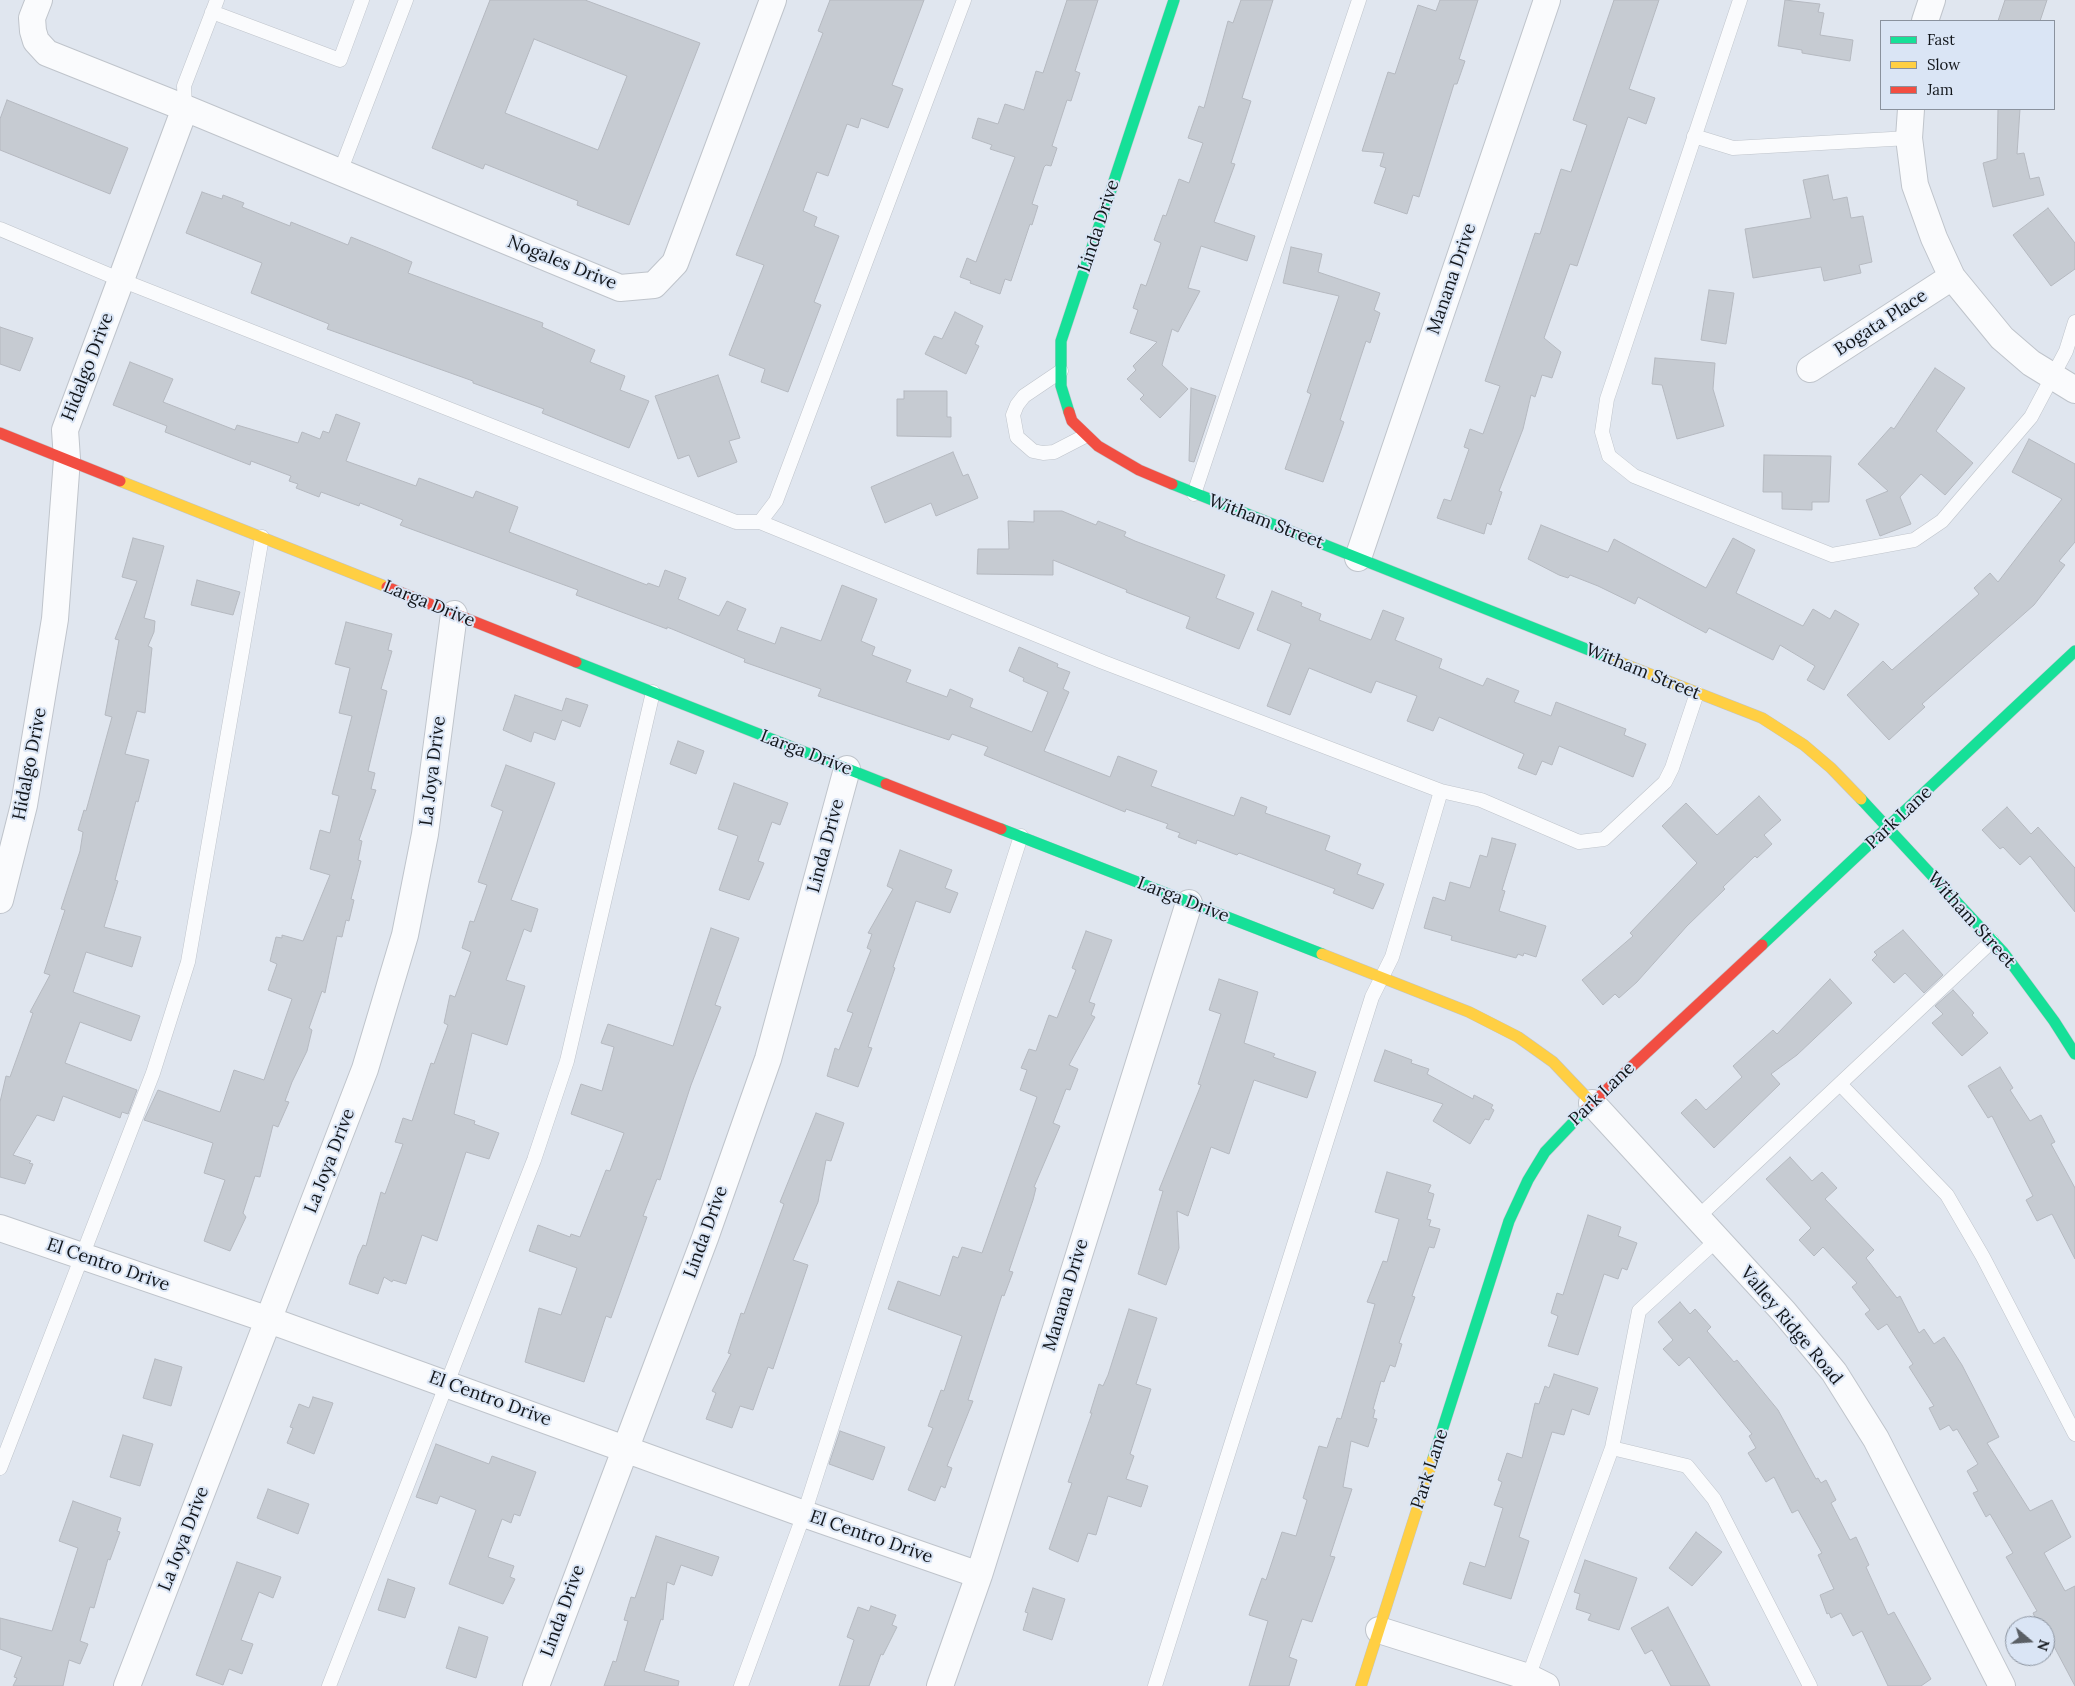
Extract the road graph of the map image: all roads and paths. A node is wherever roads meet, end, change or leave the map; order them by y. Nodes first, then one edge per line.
1 (362, 0) edge
2 (406, 0) edge
3 (773, 0) edge
4 (964, 0) edge
5 (1174, 0) edge
6 (1359, 0) edge
7 (1547, 0) edge
8 (1740, 0) edge
9 (1932, 0) edge
10 (35, 1) edge
11 (214, 6) edge
12 (1925, 20) edge
13 (185, 108) junction
14 (1911, 110) edge
15 (1694, 136) junction
16 (1909, 138) junction
17 (340, 172) junction
18 (0, 229) edge
19 (1952, 277) junction
20 (121, 280) junction
21 (2075, 322) edge
22 (1810, 370) dead end
23 (1061, 371) junction
24 (2053, 378) junction
25 (2075, 390) edge
26 (0, 433) edge
27 (1085, 436) junction
28 (1098, 446) joint
29 (68, 459) junction
30 (1194, 494) junction
31 (760, 522) junction
32 (262, 537) junction
33 (1358, 558) junction
34 (454, 614) junction
35 (2075, 651) edge
36 (653, 692) junction
37 (1696, 693) junction
38 (847, 769) junction
39 (1441, 791) junction
40 (1889, 828) junction
41 (1021, 836) junction
42 (0, 900) edge
43 (1189, 903) junction
44 (1992, 941) junction
45 (1382, 977) junction
46 (2075, 1054) edge
47 (1840, 1084) junction
48 (1592, 1103) junction
49 (1697, 1218) junction
50 (0, 1228) edge
51 (1718, 1240) junction
52 (82, 1257) junction
53 (269, 1320) junction
54 (446, 1383) junction
55 (2075, 1434) edge
56 (624, 1448) junction
57 (1612, 1448) junction
58 (0, 1468) edge
59 (804, 1514) junction
60 (979, 1575) junction
61 (1379, 1630) junction
62 (1533, 1683) edge
63 (127, 1686) edge
64 (329, 1686) edge
65 (536, 1686) edge
66 (741, 1686) edge
67 (940, 1686) edge
68 (1155, 1686) edge
69 (1361, 1686) edge
70 (1810, 1686) edge
71 (2002, 1686) edge

1 - 11 lane
2 - 17 lane
3 - 17 street, Nogales Drive
4 - 31 lane
5 - 23 street, Linda Drive
6 - 30 lane
7 - 33 street, Manana Drive
8 - 15 lane
9 - 12 street
10 - 13 street
11 - 13 lane
13 - 17 street, Nogales Drive
13 - 20 street, Hidalgo Drive
14 - 16 street
15 - 16 lane
15 - 24 lane
16 - 19 street
18 - 20 lane
19 - 22 street, Bogata Place
19 - 24 street
20 - 29 street, Hidalgo Drive
20 - 31 lane
21 - 24 lane
23 - 27 street, Linda Drive
23 - 27 lane
24 - 25 street
26 - 29 street, Larga Drive
27 - 28 street, Linda Drive
28 - 30 street, Witham Street
29 - 32 street, Larga Drive
29 - 42 street, Hidalgo Drive
30 - 33 street, Witham Street
31 - 39 lane
32 - 34 street, Larga Drive
32 - 52 lane
33 - 37 street, Witham Street
34 - 36 street, Larga Drive
34 - 53 street, La Joya Drive
35 - 40 street, Park Lane
36 - 38 street, Larga Drive
36 - 54 lane
37 - 39 lane
37 - 40 street, Witham Street
38 - 41 street, Larga Drive
38 - 56 street, Linda Drive
39 - 45 lane
40 - 44 street, Witham Street
40 - 48 street, Park Lane
41 - 43 street, Larga Drive
41 - 59 lane
43 - 45 street, Larga Drive
43 - 60 street, Manana Drive
44 - 46 street, Witham Street
44 - 47 lane
45 - 48 street, Larga Drive
45 - 68 lane
47 - 49 lane
47 - 55 lane
48 - 49 street, Valley Ridge Road
48 - 61 street, Park Lane
49 - 51 street, Valley Ridge Road
50 - 52 street, El Centro Drive
51 - 57 lane
51 - 71 street, Valley Ridge Road
52 - 53 street, El Centro Drive
52 - 58 lane
53 - 54 street, El Centro Drive
53 - 63 street, La Joya Drive
54 - 56 street, El Centro Drive
54 - 64 lane
56 - 59 street, El Centro Drive
56 - 65 street, Linda Drive
57 - 62 lane
57 - 70 lane
59 - 60 street, El Centro Drive
59 - 66 lane
60 - 67 street, Manana Drive
61 - 62 street
61 - 69 street, Park Lane

